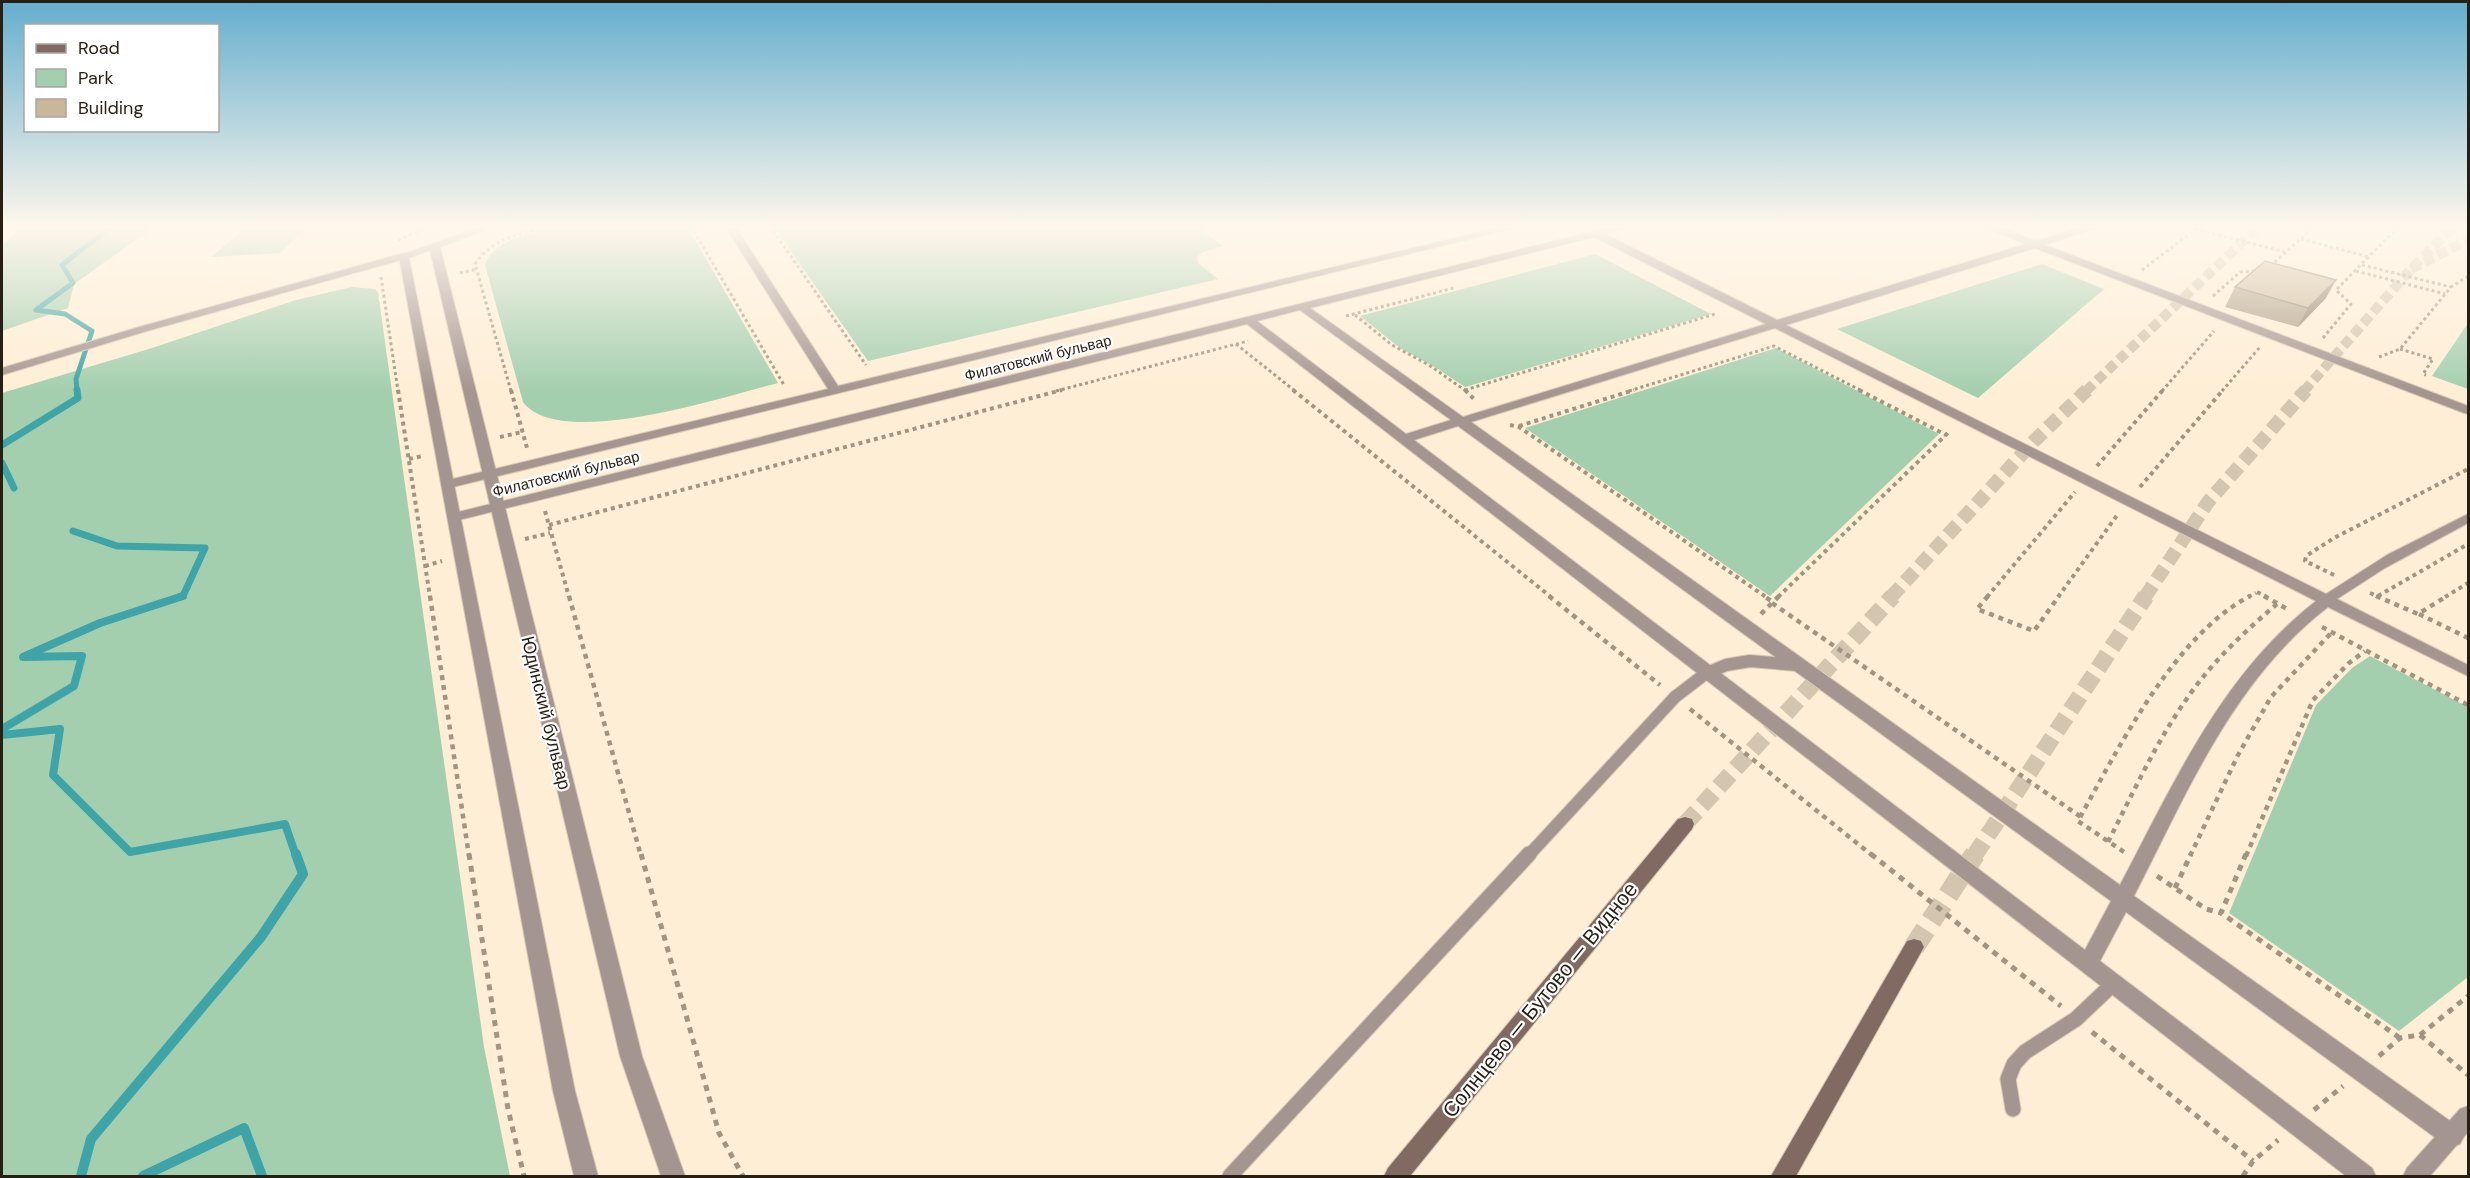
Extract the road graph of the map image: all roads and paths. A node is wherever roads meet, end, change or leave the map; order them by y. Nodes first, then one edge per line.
1 (315, 281) edge
2 (382, 281) edge
3 (409, 281) edge
4 (442, 281) edge
5 (481, 281) edge
6 (723, 281) edge
7 (765, 281) edge
8 (808, 281) edge
9 (1290, 281) edge
10 (1409, 281) edge
11 (1690, 281) edge
12 (1915, 281) edge
13 (2132, 281) edge
14 (2230, 281) edge
15 (2345, 281) edge
16 (2394, 281) edge
17 (2427, 281) edge
18 (2461, 281) edge
19 (2326, 287) edge
20 (2451, 287) junction
21 (2336, 290) junction
22 (2445, 294) junction
23 (2205, 303) dead end
24 (1302, 308) junction
25 (1706, 310) dead end
26 (1362, 312) dead end
27 (1354, 314) junction
28 (1250, 321) junction
29 (1323, 322) junction
30 (1776, 324) junction
31 (1217, 329) junction
32 (1269, 336) junction
33 (1236, 344) junction
34 (2316, 345) dead end
35 (2400, 349) junction
36 (2373, 360) dead end
37 (2, 372) edge
38 (2423, 374) dead end
39 (825, 375) junction
40 (1465, 390) junction
41 (835, 391) junction
42 (2469, 410) edge
43 (1491, 412) junction
44 (1963, 418) junction
45 (1460, 421) junction
46 (1519, 427) junction
47 (1946, 435) junction
48 (1403, 439) junction
49 (532, 464) junction
50 (488, 474) junction
51 (449, 484) junction
52 (540, 496) junction
53 (496, 507) junction
54 (455, 517) junction
55 (2469, 518) edge
56 (549, 525) junction
57 (2469, 544) edge
58 (2256, 593) dead end
59 (2378, 597) dead end
60 (2328, 600) junction
61 (1772, 603) junction
62 (2277, 603) dead end
63 (2418, 614) dead end
64 (1747, 627) junction
65 (2332, 632) dead end
66 (2469, 638) edge
67 (1800, 666) junction
68 (2469, 671) edge
69 (1707, 673) junction
70 (1676, 697) junction
71 (2469, 705) edge
72 (2080, 817) junction
73 (1685, 824) tunnel mouth
74 (2108, 842) junction
75 (2139, 863) junction
76 (2175, 888) junction
77 (2121, 897) junction
78 (2221, 913) junction
79 (1914, 947) tunnel mouth
80 (2088, 965) junction
81 (2113, 984) junction
82 (2076, 1018) junction
83 (2420, 1035) dead end
84 (2400, 1038) dead end
85 (2469, 1075) edge
86 (2013, 1109) dead end
87 (2469, 1116) edge
88 (2452, 1136) junction
89 (1398, 1171) edge
90 (2426, 1172) edge
91 (524, 1176) edge
92 (586, 1176) edge
93 (673, 1176) edge
94 (743, 1176) edge
95 (1230, 1176) edge
96 (1783, 1176) edge
97 (2243, 1176) edge
98 (2364, 1176) edge

1 - 37 street
2 - 91 path
3 - 51 street
4 - 50 street, Юдинский бульвар
5 - 49 path
6 - 39 path
7 - 39 street
8 - 39 path
9 - 41 street, Филатовский бульвар
10 - 24 street, Филатовский бульвар
11 - 30 street
12 - 30 street
13 - 42 street
14 - 23 path
15 - 21 path
16 - 22 path
17 - 20 path
18 - 20 path
19 - 21 path
20 - 22 path
21 - 34 path
22 - 35 path
24 - 28 street, Филатовский бульвар
24 - 29 street
25 - 40 path
26 - 27 path
27 - 29 path
27 - 40 path
28 - 31 street, Филатовский бульвар
28 - 32 street
29 - 45 street
30 - 43 street
30 - 44 street
31 - 33 path
31 - 52 street, Филатовский бульвар
32 - 33 path
32 - 48 street
33 - 56 path
33 - 70 path
35 - 36 path
35 - 38 path
39 - 41 street
40 - 43 path
41 - 49 street, Филатовский бульвар
43 - 45 street
43 - 46 path
44 - 47 path
44 - 60 street
45 - 48 street
45 - 64 street
46 - 47 path
46 - 61 path
47 - 61 path
48 - 69 street
49 - 50 street, Филатовский бульвар
50 - 51 street, Филатовский бульвар
50 - 53 street, Юдинский бульвар
51 - 54 street
52 - 53 street, Филатовский бульвар
52 - 56 path
53 - 54 street, Филатовский бульвар
53 - 93 street, Юдинский бульвар
54 - 92 street
55 - 60 street
56 - 94 path
57 - 59 path
58 - 72 path
60 - 68 street
60 - 75 street
61 - 64 path
61 - 72 path
62 - 74 path
63 - 66 path
64 - 67 street
65 - 76 path
67 - 69 lane
67 - 77 street
69 - 70 lane
69 - 80 street
70 - 82 path
70 - 95 lane
71 - 78 path
72 - 74 path
73 - 89 main road, Солнцево — Бутово — Видное
74 - 75 path
75 - 76 path
75 - 77 street
76 - 78 path
77 - 80 street
77 - 88 street
78 - 84 path
79 - 96 main road
80 - 81 street
81 - 82 lane
81 - 98 street
82 - 86 lane
82 - 97 path
83 - 85 path
87 - 88 street
88 - 90 street

